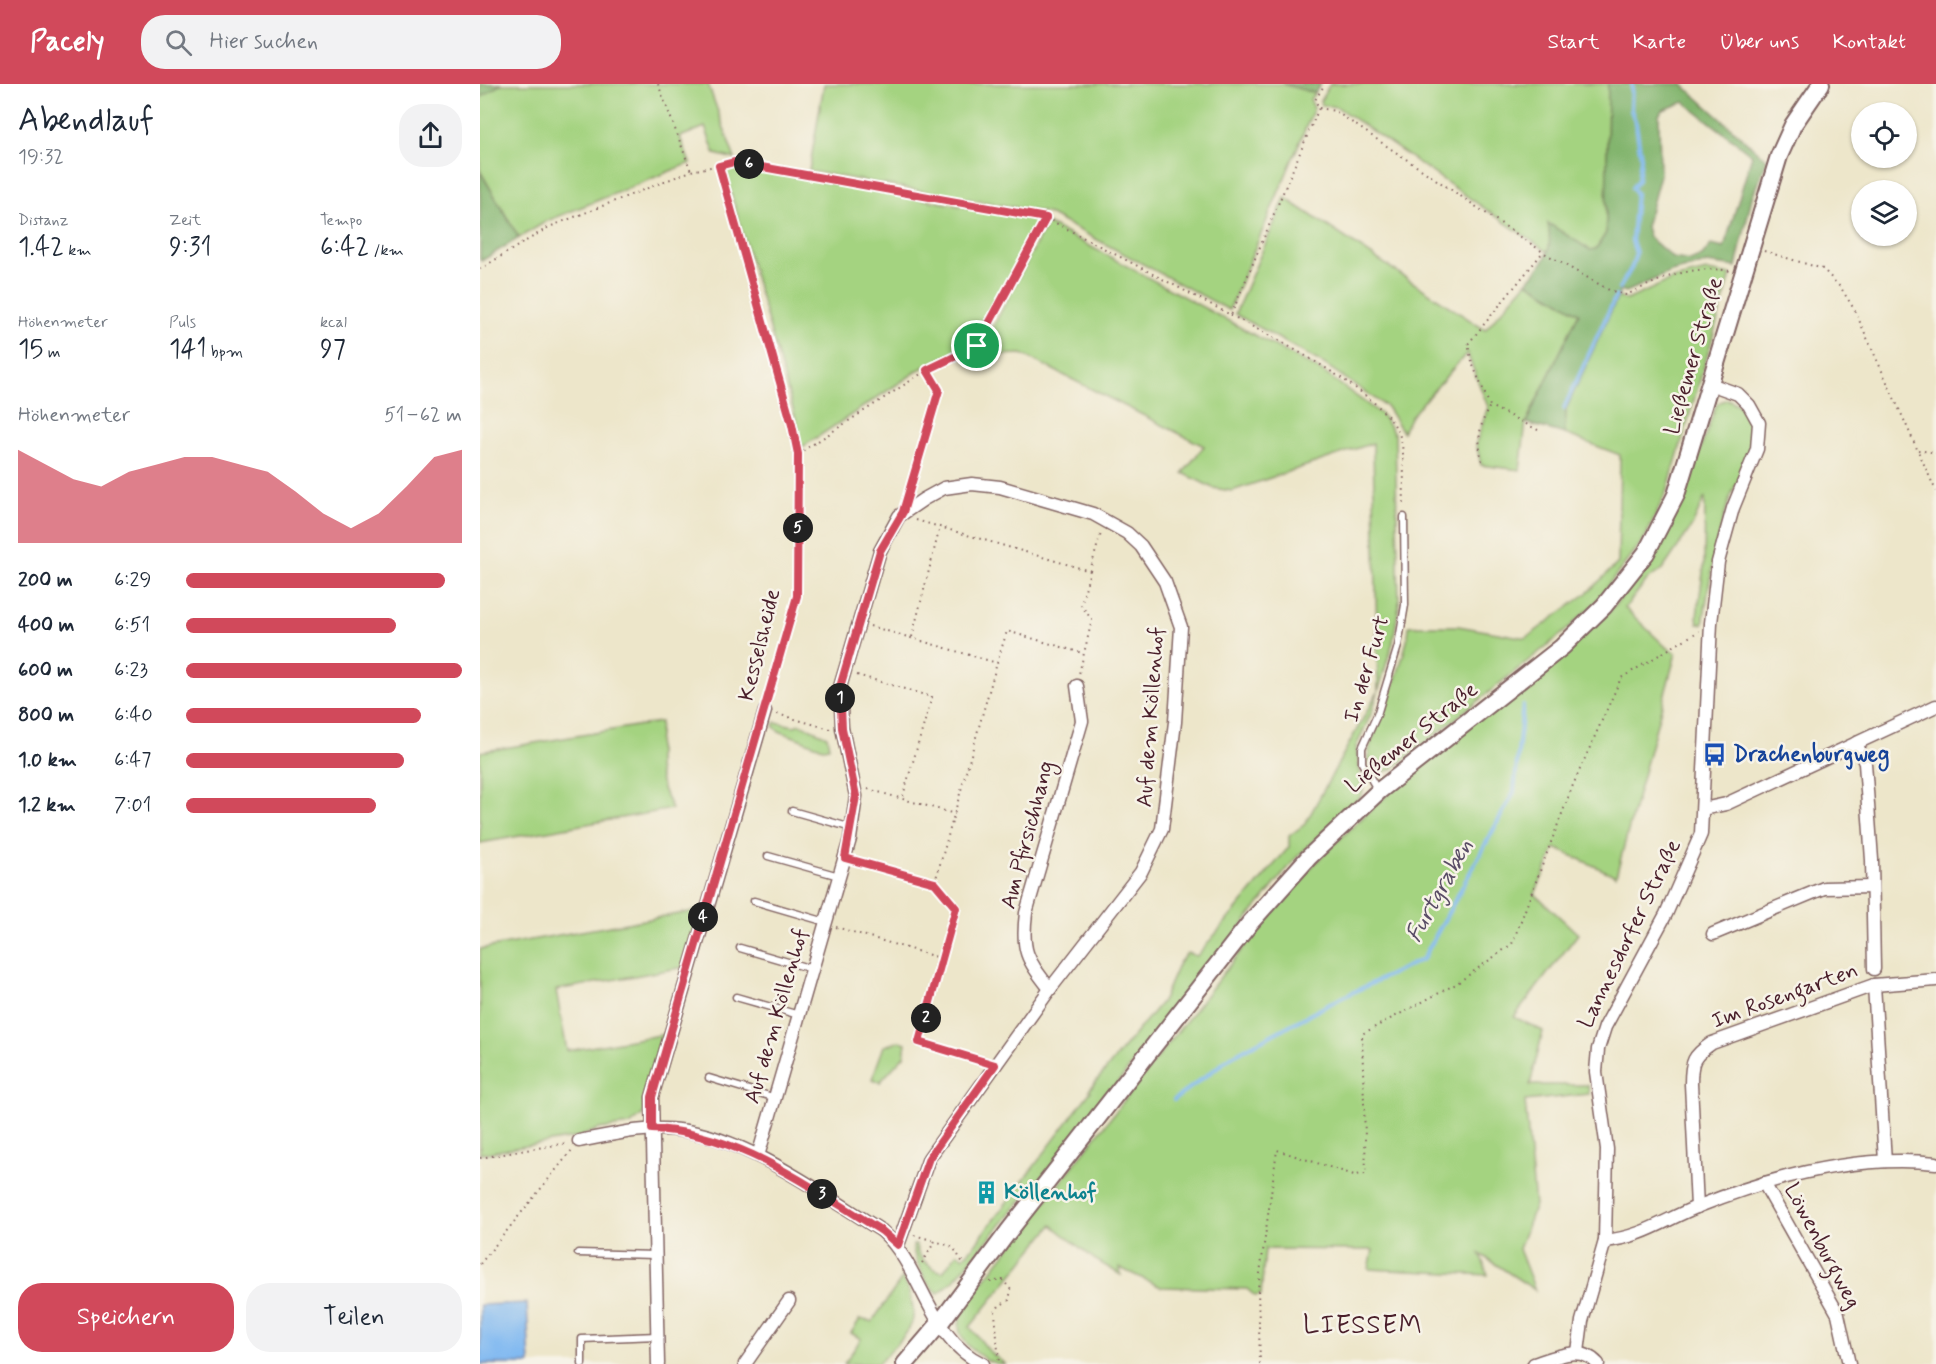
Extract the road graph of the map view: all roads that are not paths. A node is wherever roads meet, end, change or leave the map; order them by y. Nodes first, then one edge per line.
1 (1821, 84) edge
2 (1710, 384) junction
3 (1404, 517) road end
4 (1077, 686) road end
5 (1936, 706) edge
6 (765, 711) road end
7 (1856, 743) junction
8 (1378, 791) junction
9 (1704, 809) junction
10 (792, 811) dead end
11 (852, 828) junction
12 (768, 856) dead end
13 (840, 876) junction
14 (1872, 887) junction
15 (754, 901) dead end
16 (826, 923) junction
17 (1713, 934) dead end
18 (740, 948) dead end
19 (813, 969) junction
20 (1874, 969) dead end
21 (1936, 980) edge
22 (1874, 985) junction
23 (1050, 989) junction
24 (736, 997) dead end
25 (800, 1016) junction
26 (710, 1078) dead end
27 (776, 1098) junction
28 (652, 1129) junction
29 (579, 1141) road end
30 (759, 1156) junction
31 (1885, 1161) junction
32 (1936, 1163) edge
33 (1764, 1183) junction
34 (1697, 1207) junction
35 (1605, 1241) junction
36 (898, 1245) junction
37 (578, 1253) dead end
38 (655, 1255) junction
39 (789, 1301) dead end
40 (940, 1323) junction
41 (657, 1336) junction
42 (1578, 1352) junction
43 (582, 1364) edge
44 (658, 1364) edge
45 (745, 1364) edge
46 (905, 1364) edge
47 (983, 1364) edge
48 (1534, 1364) edge
49 (1598, 1364) edge
50 (1849, 1364) edge

1 - 2 street, Ließemer Straße
2 - 8 street, Ließemer Straße
2 - 9 street, Lannesdorfer Straße
3 - 8 lane, In der Furt
4 - 23 street, Am Pfirsichhang
5 - 7 street
6 - 28 street, Kesselsheide
7 - 9 street
7 - 14 street
8 - 40 street, Ließemer Straße
9 - 35 street, Lannesdorfer Straße
10 - 11 lane
11 - 13 street, Auf dem Köllenhof
11 - 23 street, Auf dem Köllenhof
12 - 13 lane
13 - 16 street, Auf dem Köllenhof
14 - 17 street
14 - 20 street
15 - 16 lane
16 - 19 street, Auf dem Köllenhof
18 - 19 lane
19 - 25 street, Auf dem Köllenhof
21 - 22 street, Im Rosengarten
22 - 31 street
22 - 34 street, Im Rosengarten
23 - 36 street, Auf dem Köllenhof
24 - 25 lane
25 - 27 street, Auf dem Köllenhof
26 - 27 lane
27 - 30 street, Auf dem Köllenhof
28 - 29 street
28 - 30 street
28 - 38 street, Kesselsheide
30 - 36 street
31 - 32 street
31 - 33 street
33 - 34 street
33 - 50 street, Löwenburgweg
34 - 35 street
35 - 42 street, Lannesdorfer Straße
36 - 40 street
37 - 38 lane
38 - 41 street, Kesselsheide
39 - 45 street
40 - 46 street, Ließemer Straße
40 - 47 street
41 - 43 lane
41 - 44 street, Kesselsheide
42 - 48 street
42 - 49 street

